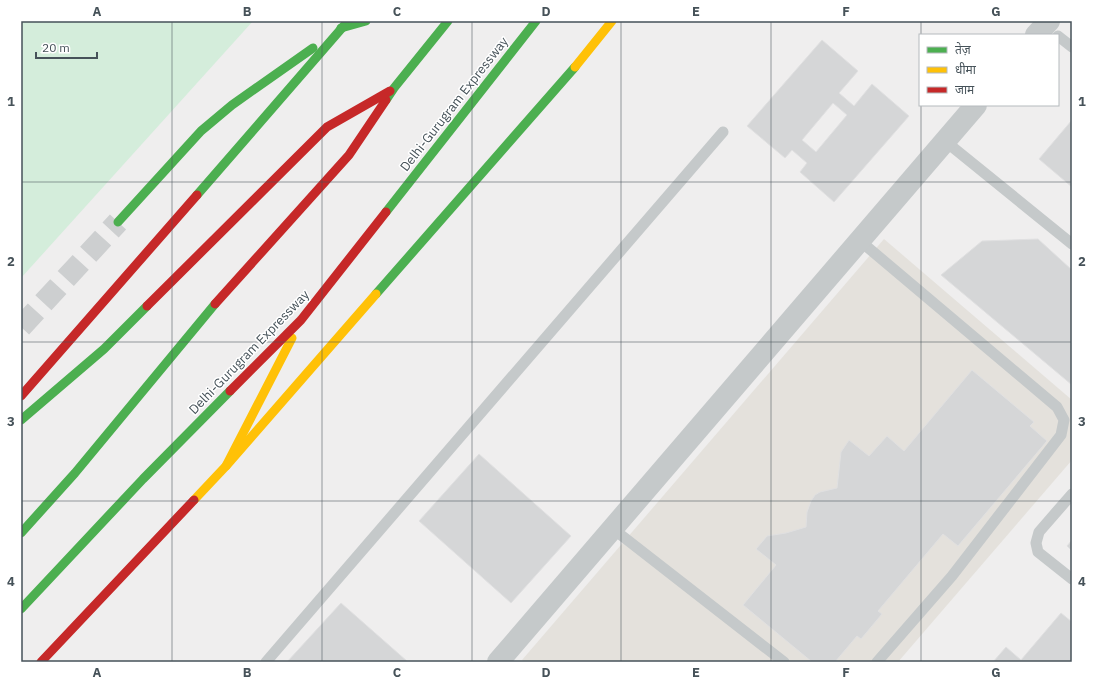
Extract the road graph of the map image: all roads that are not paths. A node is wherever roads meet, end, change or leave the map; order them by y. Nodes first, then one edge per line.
1 (348, 21) edge
2 (366, 21) edge
3 (448, 21) edge
4 (536, 21) edge
5 (612, 21) edge
6 (341, 28) junction
7 (1059, 38) edge
8 (1072, 47) edge
9 (394, 88) junction
10 (975, 106) edge
11 (723, 132) dead end
12 (945, 141) junction
13 (118, 222) tunnel mouth
14 (859, 240) junction
15 (1072, 244) edge
16 (301, 320) junction
17 (21, 396) edge
18 (21, 420) edge
19 (226, 466) junction
20 (1072, 494) edge
21 (612, 528) junction
22 (21, 533) edge
23 (1072, 579) edge
24 (21, 609) edge
25 (43, 661) edge
26 (266, 662) edge
27 (498, 662) edge
28 (784, 662) edge
29 (877, 662) edge

1 - 6 main road
2 - 6 main road
3 - 9 main road
4 - 16 main road, Delhi-Gurugram Expressway
5 - 19 main road
6 - 13 main road
6 - 17 main road
7 - 8 lane
9 - 18 main road
9 - 22 main road
10 - 12 street
11 - 26 lane
12 - 14 street
12 - 15 lane
14 - 21 street
14 - 29 lane
16 - 19 main road
16 - 24 main road, Delhi-Gurugram Expressway
19 - 25 main road
20 - 23 lane
21 - 27 street
21 - 28 lane

